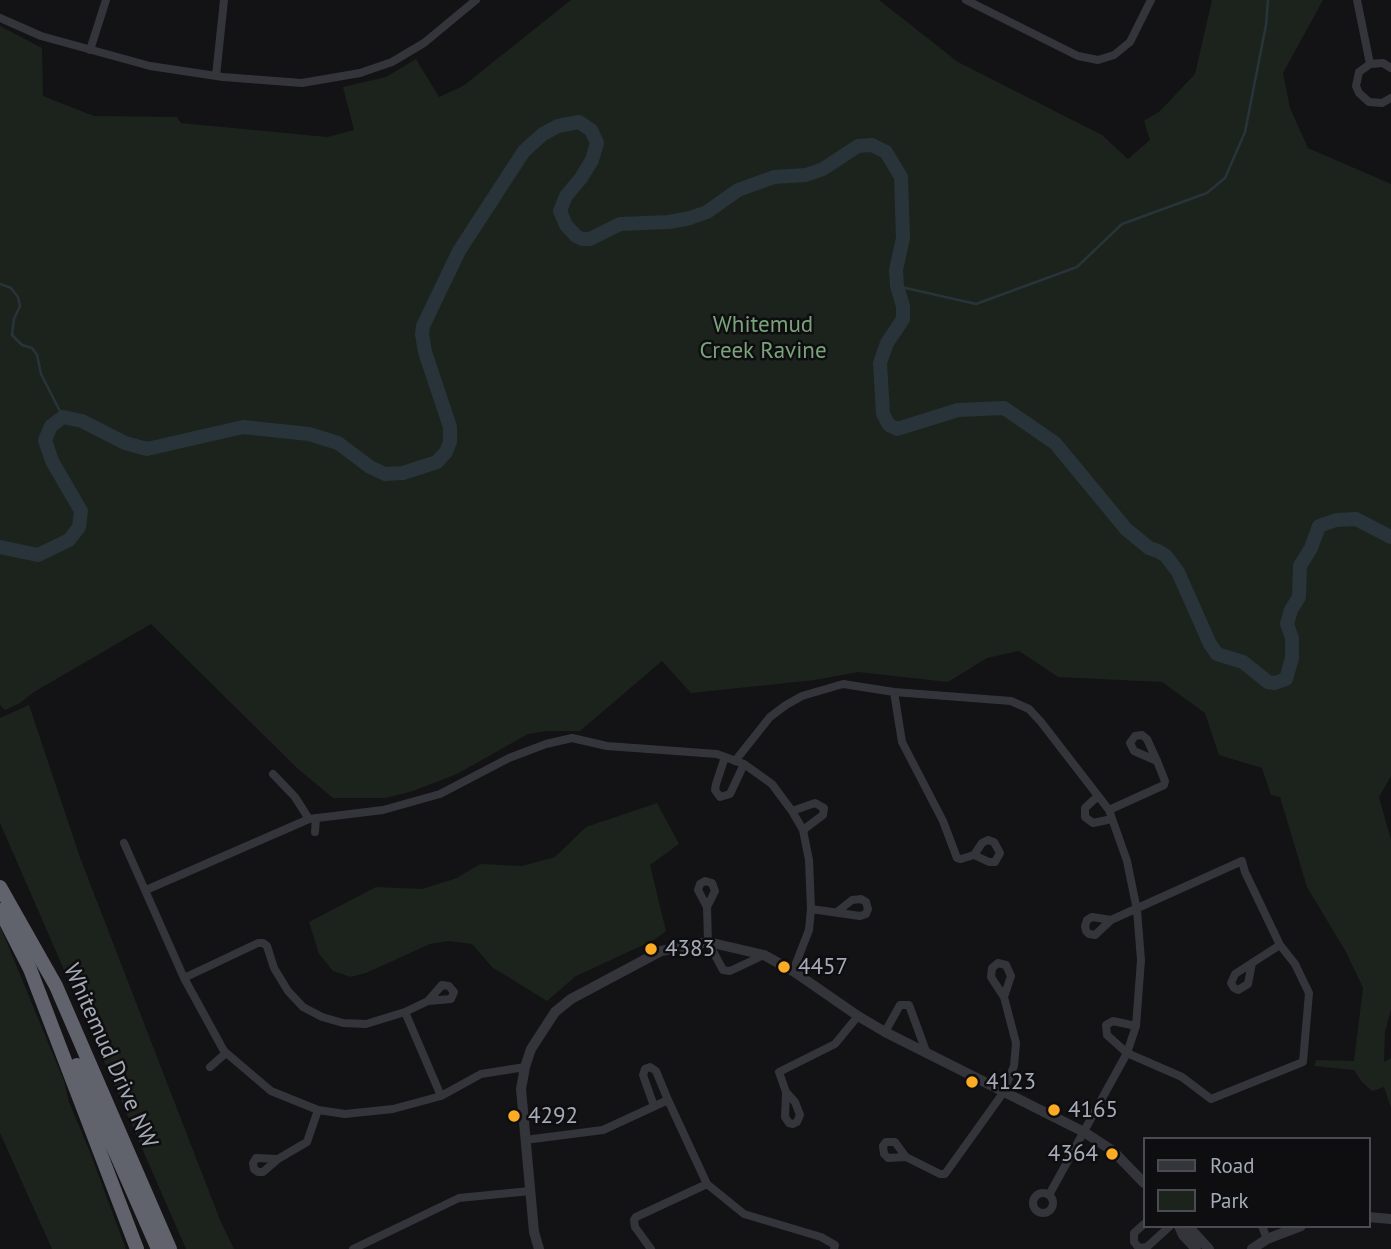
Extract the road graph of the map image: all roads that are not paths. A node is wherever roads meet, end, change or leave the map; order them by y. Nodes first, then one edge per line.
1 (106, 0) edge
2 (224, 0) edge
3 (476, 0) edge
4 (966, 0) edge
5 (1151, 0) edge
6 (1357, 0) edge
7 (0, 18) edge
8 (90, 50) junction
9 (1370, 64) junction
10 (1391, 68) edge
11 (216, 76) junction
12 (1391, 98) edge
13 (894, 692) junction
14 (725, 757) junction
15 (1157, 761) dead end
16 (739, 762) junction
17 (273, 774) dead end
18 (1098, 796) junction
19 (792, 811) junction
20 (1110, 815) junction
21 (313, 818) junction
22 (803, 830) junction
23 (315, 832) dead end
24 (124, 844) dead end
25 (974, 855) dead end
26 (0, 887) edge
27 (146, 890) junction
28 (707, 907) dead end
29 (811, 909) junction
30 (0, 910) edge
31 (1137, 910) junction
32 (838, 912) dead end
33 (1111, 919) dead end
34 (708, 942) junction
35 (1280, 945) junction
36 (764, 955) junction
37 (1252, 963) dead end
38 (30, 969) junction
39 (793, 971) junction
40 (184, 978) junction
41 (1004, 997) dead end
42 (428, 1001) dead end
43 (405, 1012) junction
44 (858, 1016) junction
45 (1136, 1026) junction
46 (885, 1032) junction
47 (226, 1053) junction
48 (1127, 1053) junction
49 (927, 1054) junction
50 (210, 1066) dead end
51 (525, 1067) junction
52 (786, 1092) dead end
53 (1003, 1093) junction
54 (441, 1096) junction
55 (668, 1100) junction
56 (654, 1106) junction
57 (318, 1110) junction
58 (1084, 1132) junction
59 (525, 1140) junction
60 (129, 1154) junction
61 (906, 1157) dead end
62 (278, 1159) dead end
63 (1142, 1181) edge
64 (706, 1184) junction
65 (530, 1191) junction
66 (1049, 1195) dead end
67 (1370, 1217) edge
68 (1391, 1219) edge
69 (1142, 1226) edge
70 (1168, 1228) edge
71 (1180, 1228) edge
72 (1190, 1228) edge
73 (1263, 1228) edge
74 (1281, 1229) edge
75 (1267, 1239) junction
76 (136, 1249) edge
77 (158, 1249) edge
78 (170, 1249) edge
79 (178, 1249) edge
80 (353, 1249) edge
81 (539, 1249) edge
82 (651, 1249) edge
83 (834, 1249) edge
84 (1196, 1249) edge
85 (1209, 1249) edge
86 (1252, 1249) edge

1 - 8 street
2 - 11 street
3 - 11 street
4 - 5 street
6 - 9 street
7 - 8 street
8 - 11 street
9 - 10 street
9 - 12 street
13 - 16 street
13 - 18 street
13 - 25 street
14 - 16 street
14 - 16 street
14 - 21 street
15 - 20 street
16 - 19 street
17 - 21 street
18 - 20 street
18 - 20 street
19 - 22 street
19 - 22 street
20 - 31 street
21 - 23 street
21 - 27 street
22 - 29 street
24 - 27 street
26 - 60 highway, Whitemud Drive NW
27 - 40 street
28 - 34 street
29 - 32 street
29 - 39 street
30 - 38 highway, Whitemud Drive NW
31 - 33 street
31 - 35 street
31 - 45 street
34 - 36 street
34 - 36 street
34 - 51 street
35 - 37 street
35 - 48 street
36 - 39 street
38 - 76 highway, Whitemud Drive NW
38 - 77 highway
39 - 44 street
40 - 43 street
40 - 47 street
41 - 53 street
42 - 43 street
43 - 54 street
44 - 46 street
44 - 52 street
45 - 48 street
45 - 48 street
46 - 49 street
46 - 49 street
47 - 50 street
47 - 57 street
48 - 58 street
49 - 53 street
51 - 54 street
51 - 59 street
53 - 58 street
53 - 61 street
54 - 57 street
55 - 56 street
55 - 56 street
55 - 64 street
56 - 59 street
57 - 62 street
58 - 63 street
58 - 66 street
59 - 65 street
60 - 78 highway, Whitemud Drive NW
60 - 79 highway
64 - 82 street
64 - 83 street
65 - 80 street
65 - 81 street
67 - 68 street
69 - 70 street
71 - 84 street
72 - 85 street
73 - 75 street
74 - 75 street
75 - 86 street

